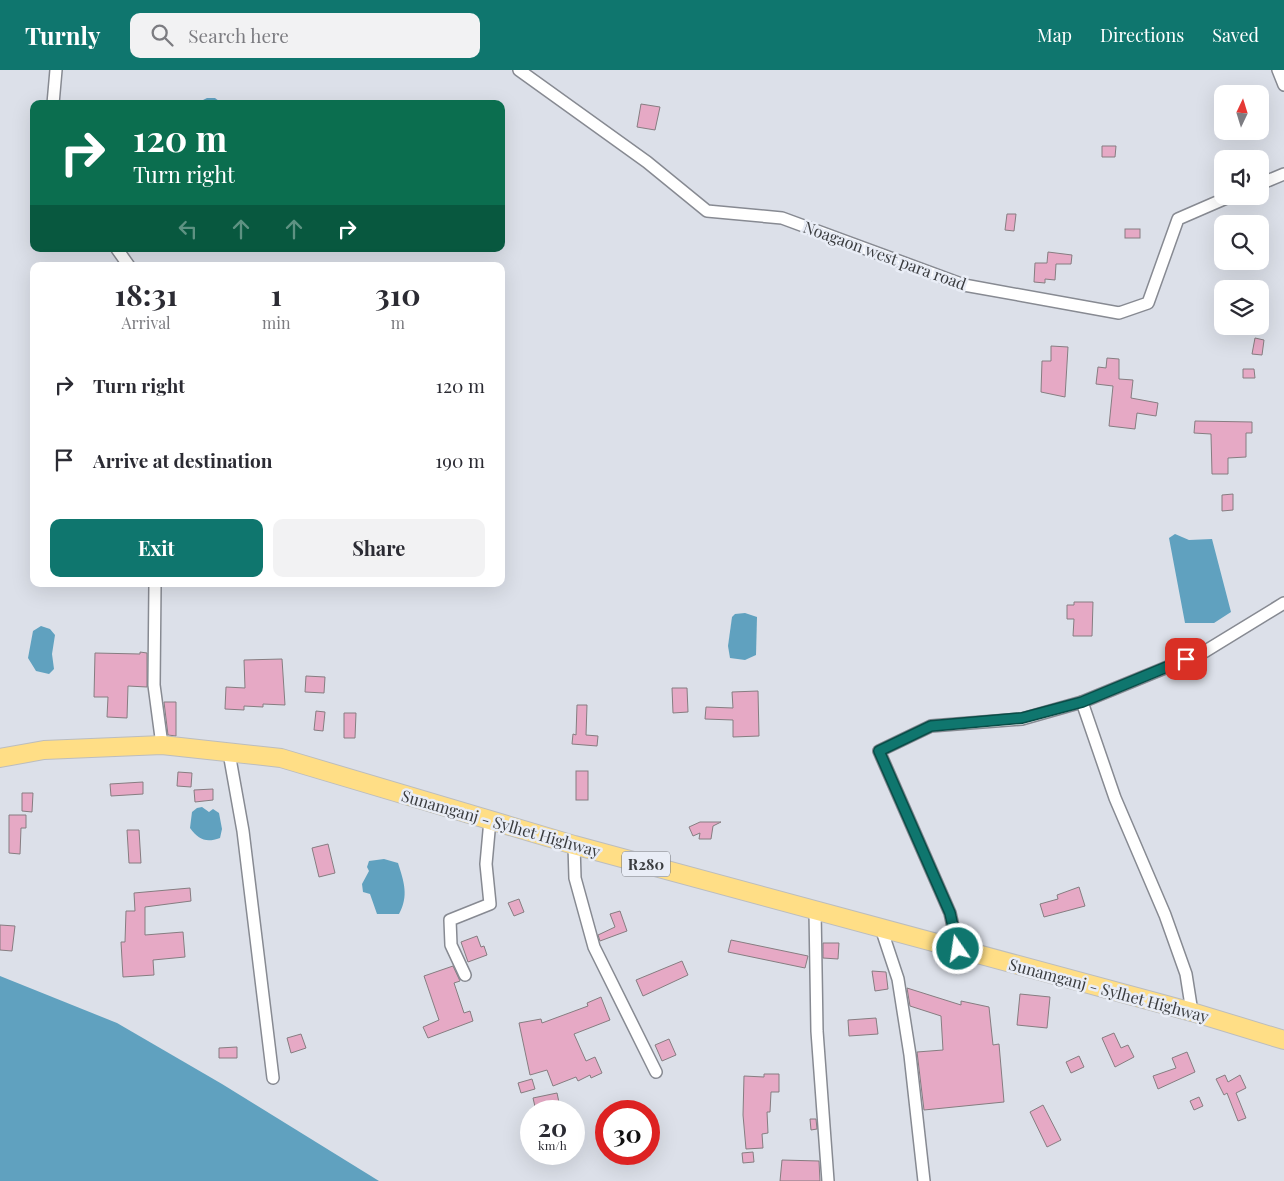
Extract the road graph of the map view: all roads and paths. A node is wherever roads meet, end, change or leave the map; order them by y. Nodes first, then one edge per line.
1 (56, 70) edge
2 (519, 70) edge
3 (1278, 70) edge
4 (1284, 85) edge
5 (53, 100) edge
6 (1284, 174) edge
7 (1269, 180) edge
8 (1214, 203) edge
9 (156, 587) edge
10 (1284, 603) edge
11 (1082, 702) junction
12 (162, 745) junction
13 (229, 752) junction
14 (0, 758) edge
15 (490, 820) junction
16 (574, 845) junction
17 (815, 910) junction
18 (881, 928) junction
19 (958, 949) junction
20 (465, 976) dead end
21 (1192, 1012) junction
22 (1284, 1040) edge
23 (656, 1072) dead end
24 (273, 1078) dead end
25 (828, 1181) edge
26 (924, 1181) edge

1 - 5 street
2 - 8 street, Noagaon west para road
3 - 4 street
6 - 7 street
9 - 12 street
10 - 11 street
11 - 19 street
11 - 21 street
12 - 13 main road, Sunamganj - Sylhet Highway / R280
12 - 14 main road, Sunamganj - Sylhet Highway / R280
13 - 15 main road, Sunamganj - Sylhet Highway / R280
13 - 24 street
15 - 16 main road, Sunamganj - Sylhet Highway / R280
15 - 20 street
16 - 17 main road, Sunamganj - Sylhet Highway / R280
16 - 23 street
17 - 18 main road, Sunamganj - Sylhet Highway / R280
17 - 25 street
18 - 19 main road, Sunamganj - Sylhet Highway / R280
18 - 26 street
19 - 21 main road, Sunamganj - Sylhet Highway / R280
21 - 22 main road, Sunamganj - Sylhet Highway / R280

